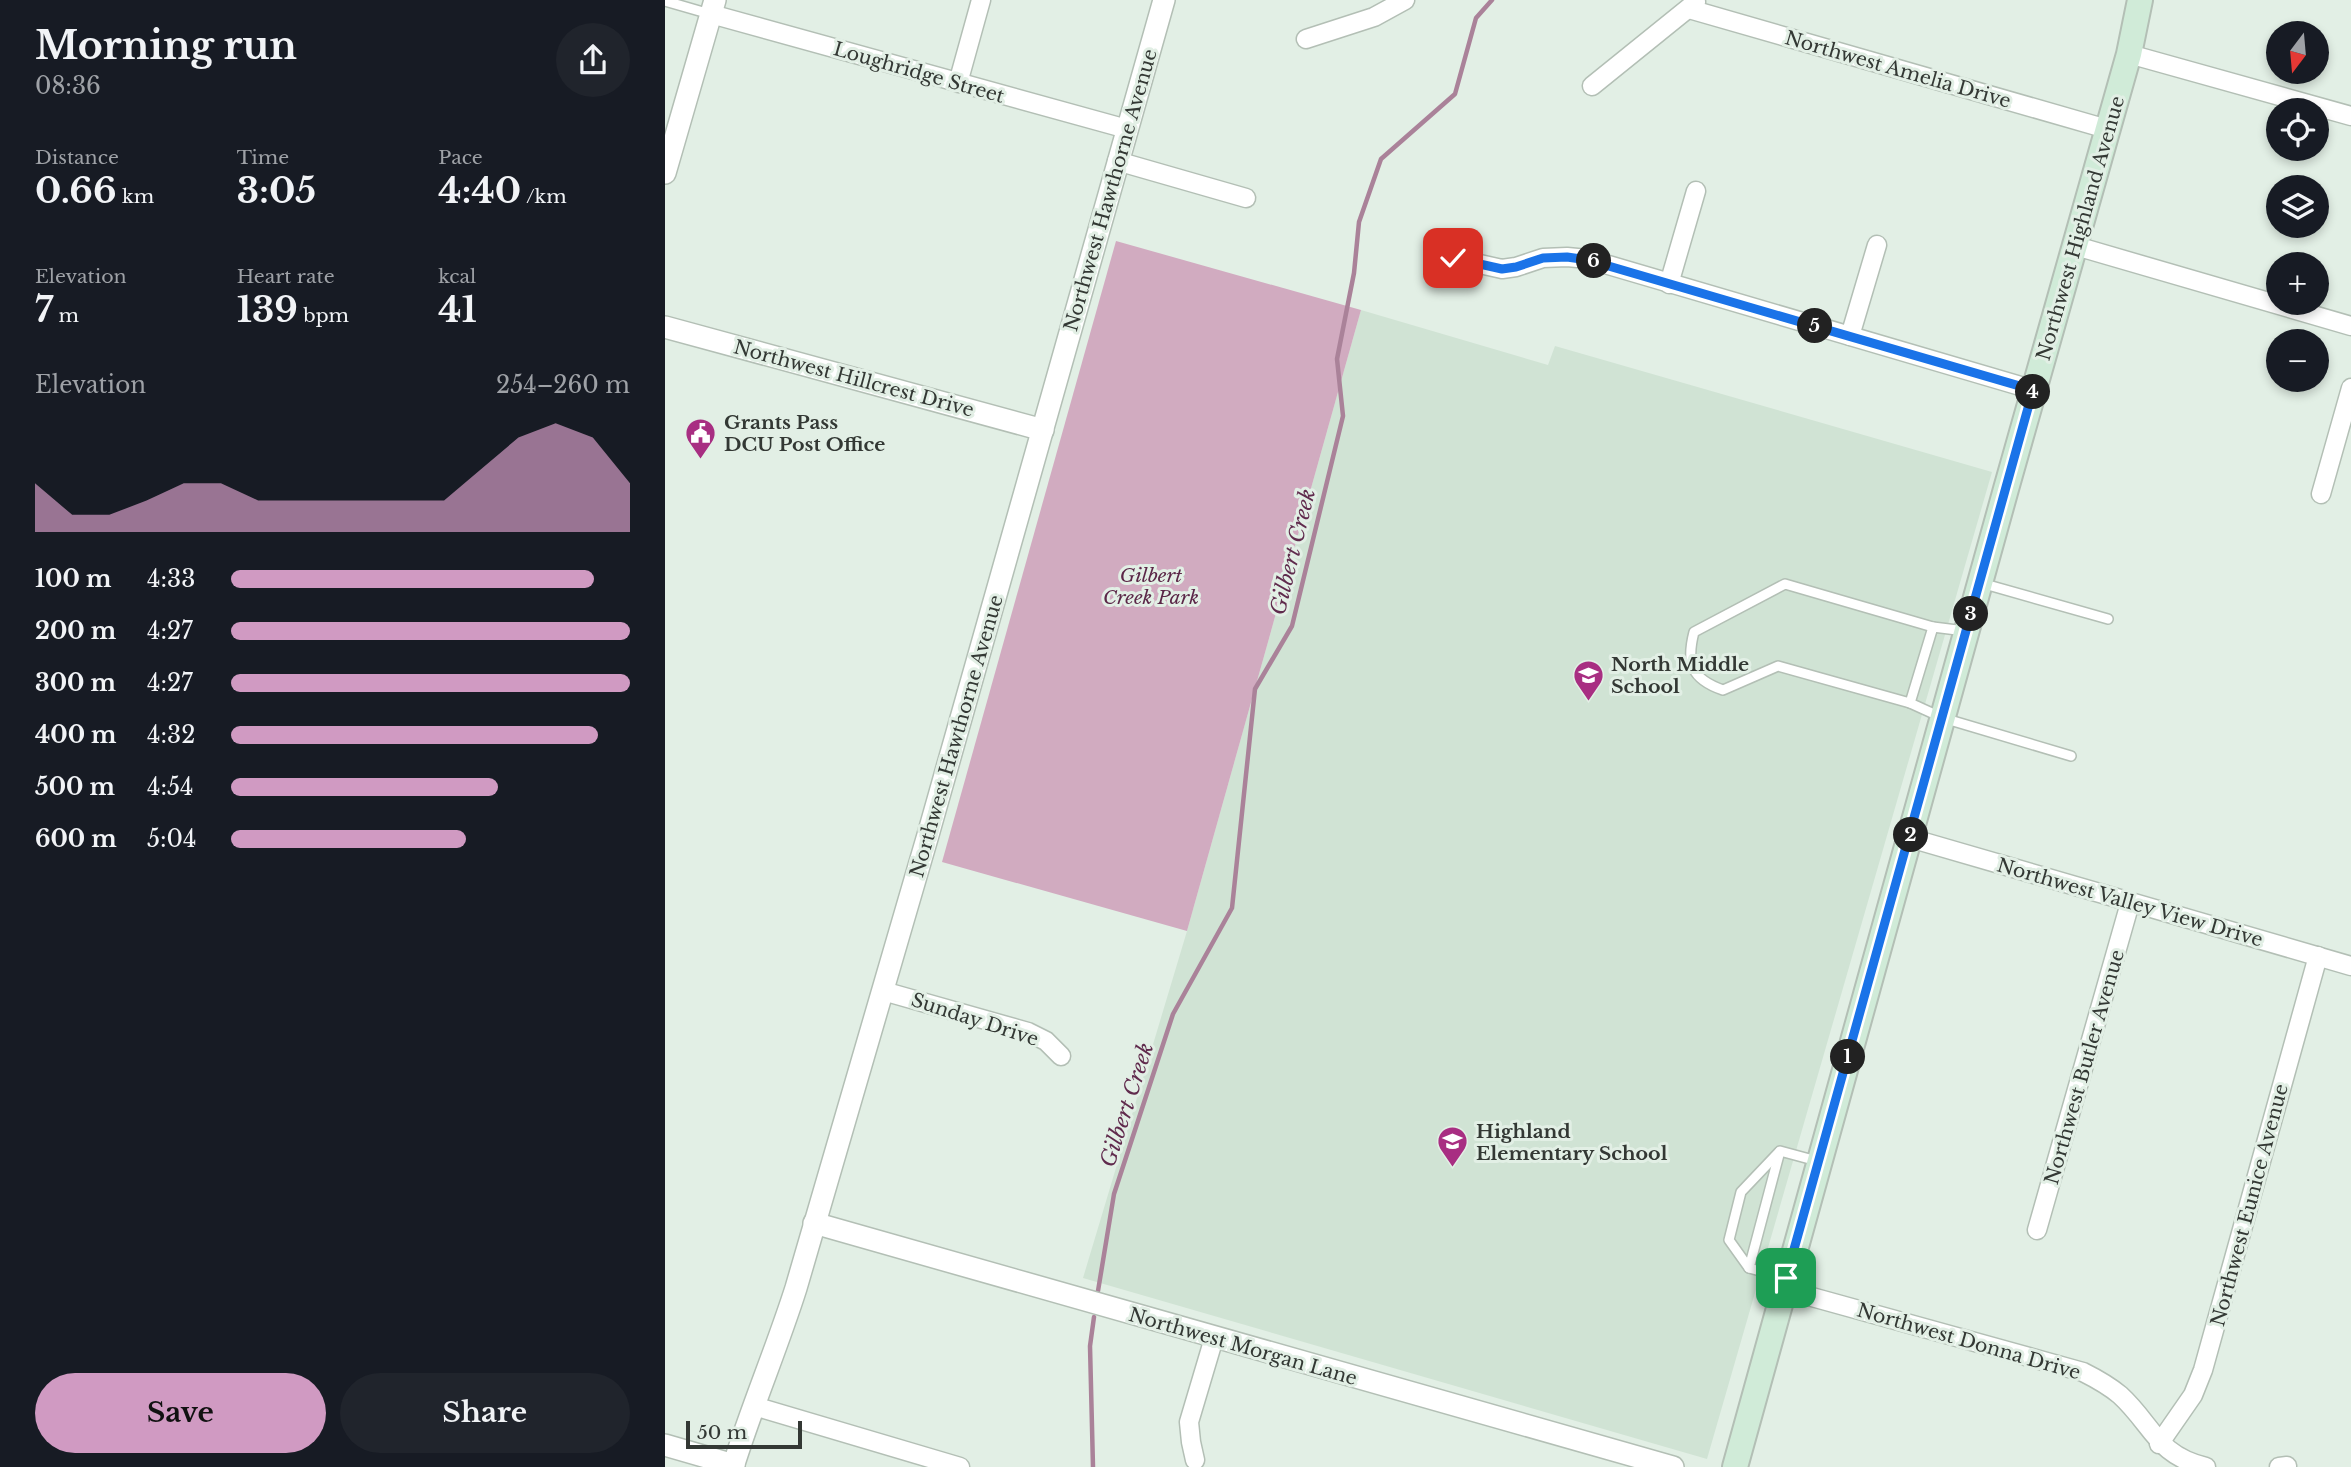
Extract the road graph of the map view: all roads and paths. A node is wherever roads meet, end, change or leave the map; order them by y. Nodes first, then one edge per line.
1 (981, 0) edge
2 (1164, 0) edge
3 (1405, 0) edge
4 (2140, 0) edge
5 (665, 1) edge
6 (1694, 5) edge
7 (713, 7) edge
8 (1306, 39) dead end
9 (2129, 54) junction
10 (958, 83) junction
11 (1592, 86) dead end
12 (2351, 116) edge
13 (1127, 129) junction
14 (2107, 129) junction
15 (1117, 161) junction
16 (665, 173) edge
17 (1696, 191) dead end
18 (1246, 198) dead end
19 (1877, 244) dead end
20 (2076, 246) junction
21 (1453, 258) dead end
22 (1669, 284) junction
23 (2351, 326) edge
24 (665, 327) edge
25 (1850, 336) junction
26 (2351, 388) edge
27 (2033, 390) junction
28 (1043, 429) junction
29 (2321, 494) dead end
30 (1980, 583) junction
31 (2108, 619) dead end
32 (1933, 627) junction
33 (1966, 631) junction
34 (1910, 703) junction
35 (1943, 718) junction
36 (2071, 756) dead end
37 (1910, 838) junction
38 (2130, 903) junction
39 (2318, 956) junction
40 (2351, 966) edge
41 (883, 990) junction
42 (1061, 1056) dead end
43 (1780, 1151) junction
44 (1819, 1161) junction
45 (814, 1223) junction
46 (2037, 1230) dead end
47 (1749, 1268) junction
48 (1785, 1284) junction
49 (1214, 1338) junction
50 (754, 1406) junction
51 (2159, 1444) junction
52 (665, 1445) edge
53 (1195, 1460) dead end
54 (734, 1466) edge
55 (960, 1467) edge
56 (1673, 1467) edge
57 (1735, 1467) edge
58 (2206, 1467) edge

1 - 10 street
2 - 13 street, Northwest Hawthorne Avenue
3 - 8 street
4 - 9 main road, Northwest Highland Avenue
5 - 7 lane
6 - 11 street
6 - 14 street, Northwest Amelia Drive
7 - 10 street, Loughridge Street
7 - 16 street
9 - 12 street
9 - 14 main road, Northwest Highland Avenue
10 - 13 street, Loughridge Street
13 - 15 street, Northwest Hawthorne Avenue
14 - 20 main road, Northwest Highland Avenue
15 - 18 street
15 - 28 street, Northwest Hawthorne Avenue
17 - 22 street
19 - 25 street
20 - 23 street
20 - 27 main road, Northwest Highland Avenue
21 - 22 street
22 - 25 street
24 - 28 street, Northwest Hillcrest Drive
25 - 27 street
26 - 29 street
27 - 30 main road, Northwest Highland Avenue
28 - 41 street, Northwest Hawthorne Avenue
30 - 31 lane
30 - 33 main road, Northwest Highland Avenue
32 - 33 lane
32 - 34 lane
32 - 34 lane
33 - 35 main road, Northwest Highland Avenue
34 - 35 lane
35 - 36 lane
35 - 37 main road, Northwest Highland Avenue
37 - 38 street, Northwest Valley View Drive
37 - 44 main road, Northwest Highland Avenue
38 - 39 street, Northwest Valley View Drive
38 - 46 street, Northwest Butler Avenue
39 - 40 street, Northwest Valley View Drive
39 - 51 street, Northwest Eunice Avenue
41 - 42 street, Sunday Drive
41 - 45 street, Northwest Hawthorne Avenue
43 - 44 lane
43 - 47 lane
43 - 47 lane
44 - 48 main road, Northwest Highland Avenue
45 - 49 street, Northwest Morgan Lane
45 - 50 street, Northwest Hawthorne Avenue
47 - 48 lane
48 - 51 street, Northwest Donna Drive
48 - 57 main road, Northwest Highland Avenue
49 - 53 street
49 - 56 street, Northwest Morgan Lane
50 - 54 street, Northwest Hawthorne Avenue
50 - 55 street
51 - 58 street, Northwest Donna Drive
52 - 54 street

